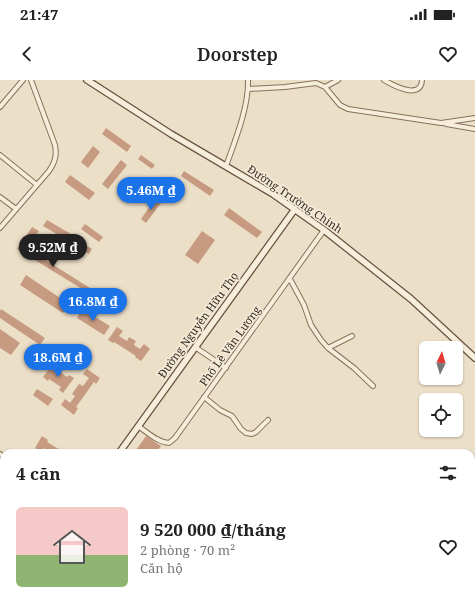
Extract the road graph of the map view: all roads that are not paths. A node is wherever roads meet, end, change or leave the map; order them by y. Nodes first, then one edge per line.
1 (23, 80) edge
2 (31, 80) edge
3 (87, 80) edge
4 (248, 80) edge
5 (338, 80) edge
6 (384, 80) edge
7 (422, 80) edge
8 (324, 87) junction
9 (248, 89) junction
10 (0, 107) edge
11 (475, 118) edge
12 (441, 123) junction
13 (475, 129) edge
14 (0, 155) edge
15 (226, 166) junction
16 (37, 185) junction
17 (0, 197) edge
18 (16, 209) junction
19 (295, 210) junction
20 (0, 228) edge
21 (324, 230) junction
22 (290, 279) junction
23 (352, 336) dead end
24 (195, 347) junction
25 (328, 348) junction
26 (475, 358) edge
27 (226, 368) junction
28 (373, 386) dead end
29 (204, 397) junction
30 (268, 420) dead end
31 (138, 426) junction
32 (122, 449) edge

1 - 10 street
2 - 16 street
3 - 15 main road, Đường Trường Chinh
4 - 9 street
5 - 8 street
6 - 7 street
8 - 9 street
8 - 12 street
9 - 15 street
11 - 12 street
12 - 13 street
14 - 16 street
15 - 19 main road, Đường Trường Chinh
16 - 18 street
17 - 18 street
18 - 20 street
19 - 21 main road, Đường Trường Chinh
19 - 24 main road, Đường Nguyễn Hữu Thọ
21 - 22 street, Phố Lê Văn Lương
21 - 26 main road, Đường Trường Chinh
22 - 25 street
22 - 27 street, Phố Lê Văn Lương
23 - 25 street
24 - 27 street
24 - 31 main road, Đường Nguyễn Hữu Thọ
25 - 28 street
27 - 29 street, Phố Lê Văn Lương
29 - 30 street
29 - 31 street, Phố Lê Văn Lương
31 - 32 main road, Đường Nguyễn Hữu Thọ

